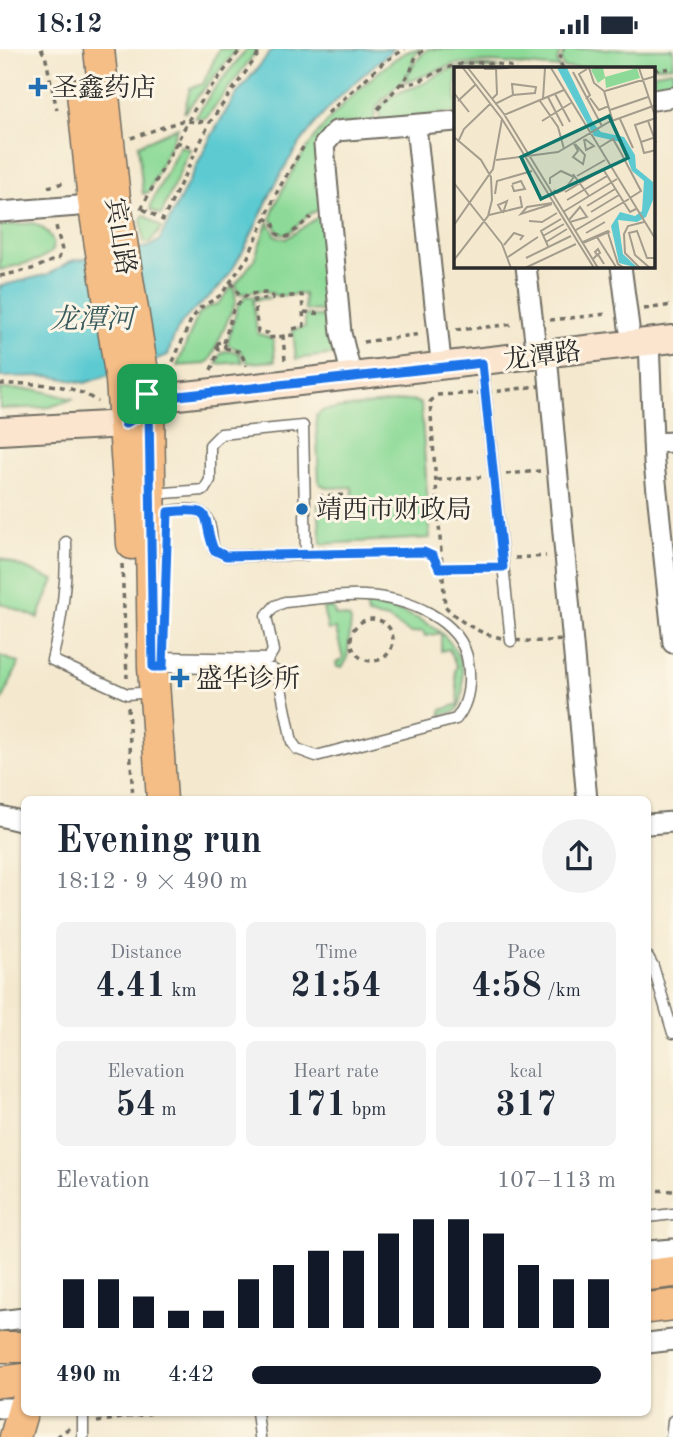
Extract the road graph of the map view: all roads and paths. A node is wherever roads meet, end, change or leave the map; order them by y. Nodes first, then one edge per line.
1 (41, 49) edge
2 (81, 49) edge
3 (99, 49) edge
4 (241, 49) edge
5 (262, 49) edge
6 (405, 49) edge
7 (426, 49) edge
8 (563, 49) edge
9 (511, 67) edge
10 (562, 67) edge
11 (401, 85) junction
12 (325, 116) dead end
13 (60, 120) dead end
14 (188, 120) junction
15 (454, 121) edge
16 (210, 122) junction
17 (416, 126) junction
18 (377, 129) junction
19 (310, 135) dead end
20 (123, 139) dead end
21 (176, 142) junction
22 (196, 148) junction
23 (70, 176) dead end
24 (39, 189) dead end
25 (93, 201) junction
26 (143, 209) junction
27 (329, 210) junction
28 (0, 212) edge
29 (265, 218) junction
30 (56, 225) dead end
31 (119, 226) junction
32 (526, 268) edge
33 (622, 268) edge
34 (0, 276) edge
35 (231, 282) junction
36 (241, 298) junction
37 (274, 298) junction
38 (673, 305) edge
39 (673, 322) edge
40 (644, 330) edge
41 (283, 336) junction
42 (538, 339) junction
43 (439, 342) junction
44 (224, 345) junction
45 (347, 362) junction
46 (171, 363) dead end
47 (286, 365) dead end
48 (246, 368) dead end
49 (211, 372) dead end
50 (483, 374) junction
51 (0, 384) edge
52 (430, 391) dead end
53 (130, 399) junction
54 (0, 421) edge
55 (0, 431) edge
56 (663, 442) edge
57 (550, 470) dead end
58 (494, 475) junction
59 (437, 480) dead end
60 (348, 495) dead end
61 (305, 496) junction
62 (150, 505) junction
63 (66, 542) dead end
64 (306, 555) junction
65 (558, 555) dead end
66 (121, 558) dead end
67 (503, 563) junction
68 (351, 640) joint
69 (512, 641) dead end
70 (673, 643) edge
71 (143, 678) junction
72 (133, 796) edge
73 (147, 796) edge
74 (161, 796) edge
75 (587, 796) edge
76 (0, 816) edge
77 (21, 821) edge
78 (673, 822) edge
79 (651, 824) edge
80 (651, 963) edge
81 (673, 1033) edge
82 (651, 1190) edge
83 (673, 1191) edge
84 (673, 1214) edge
85 (651, 1217) edge
86 (673, 1248) edge
87 (651, 1251) edge
88 (673, 1272) edge
89 (651, 1275) edge
90 (673, 1305) edge
91 (651, 1308) edge
92 (21, 1318) edge
93 (0, 1321) edge
94 (673, 1341) edge
95 (651, 1343) edge
96 (0, 1347) edge
97 (21, 1347) edge
98 (21, 1379) edge
99 (0, 1382) edge
100 (21, 1407) edge
101 (0, 1408) edge
102 (21, 1416) edge
103 (39, 1416) edge
104 (83, 1416) edge
105 (133, 1416) edge
106 (257, 1416) edge
107 (673, 1421) edge
108 (83, 1424) junction
109 (15, 1437) edge
110 (32, 1437) edge
111 (83, 1437) edge
112 (260, 1437) edge
113 (671, 1437) edge

1 - 13 path
2 - 25 main road, 宾山路
3 - 31 main road, 宾山路
4 - 14 path
5 - 16 path
6 - 12 path
7 - 11 path
8 - 10 path
9 - 11 path
11 - 18 path
14 - 16 path
14 - 20 path
14 - 21 path
15 - 17 street
16 - 22 path
17 - 18 street
17 - 43 street
18 - 27 street
19 - 29 path
21 - 22 path
21 - 26 path
22 - 26 path
23 - 24 path
25 - 28 street
25 - 31 main road, 宾山路
26 - 31 path
27 - 29 path
27 - 45 street
29 - 35 path
30 - 34 path
31 - 53 main road, 宾山路
32 - 42 street
33 - 40 street
35 - 36 path
35 - 46 path
36 - 37 path
36 - 44 path
37 - 41 path
37 - 41 path
38 - 40 path
39 - 40 main road, 龙潭路
40 - 42 main road, 龙潭路
40 - 42 path
40 - 56 street
41 - 47 path
42 - 43 main road, 龙潭路
42 - 43 path
42 - 50 main road, 龙潭路
42 - 75 street
43 - 45 main road, 龙潭路
43 - 45 path
44 - 48 path
44 - 49 path
45 - 53 main road, 龙潭路
50 - 52 path
50 - 53 main road, 龙潭路
50 - 58 lane
51 - 53 path
53 - 54 main road, 龙潭路
53 - 55 main road, 龙潭路
53 - 62 main road, 宾山路
53 - 71 main road, 宾山路
56 - 70 street
57 - 58 path
58 - 59 path
58 - 67 lane
60 - 61 path
61 - 62 lane
61 - 64 lane
62 - 64 lane
62 - 71 main road, 宾山路
63 - 71 lane
64 - 67 path
65 - 67 path
66 - 71 path
67 - 69 lane
68 - 68 path
71 - 71 lane
71 - 72 path
71 - 73 main road, 宾山路
71 - 74 main road, 宾山路
76 - 77 street
78 - 79 street
80 - 81 lane
82 - 83 path
84 - 85 lane
86 - 87 street
88 - 89 main road
90 - 91 main road
92 - 93 street
94 - 95 street
96 - 97 main road
98 - 99 main road
100 - 101 street
102 - 109 main road
103 - 110 main road
104 - 108 lane
105 - 108 path
106 - 112 lane
107 - 113 lane
108 - 111 lane

